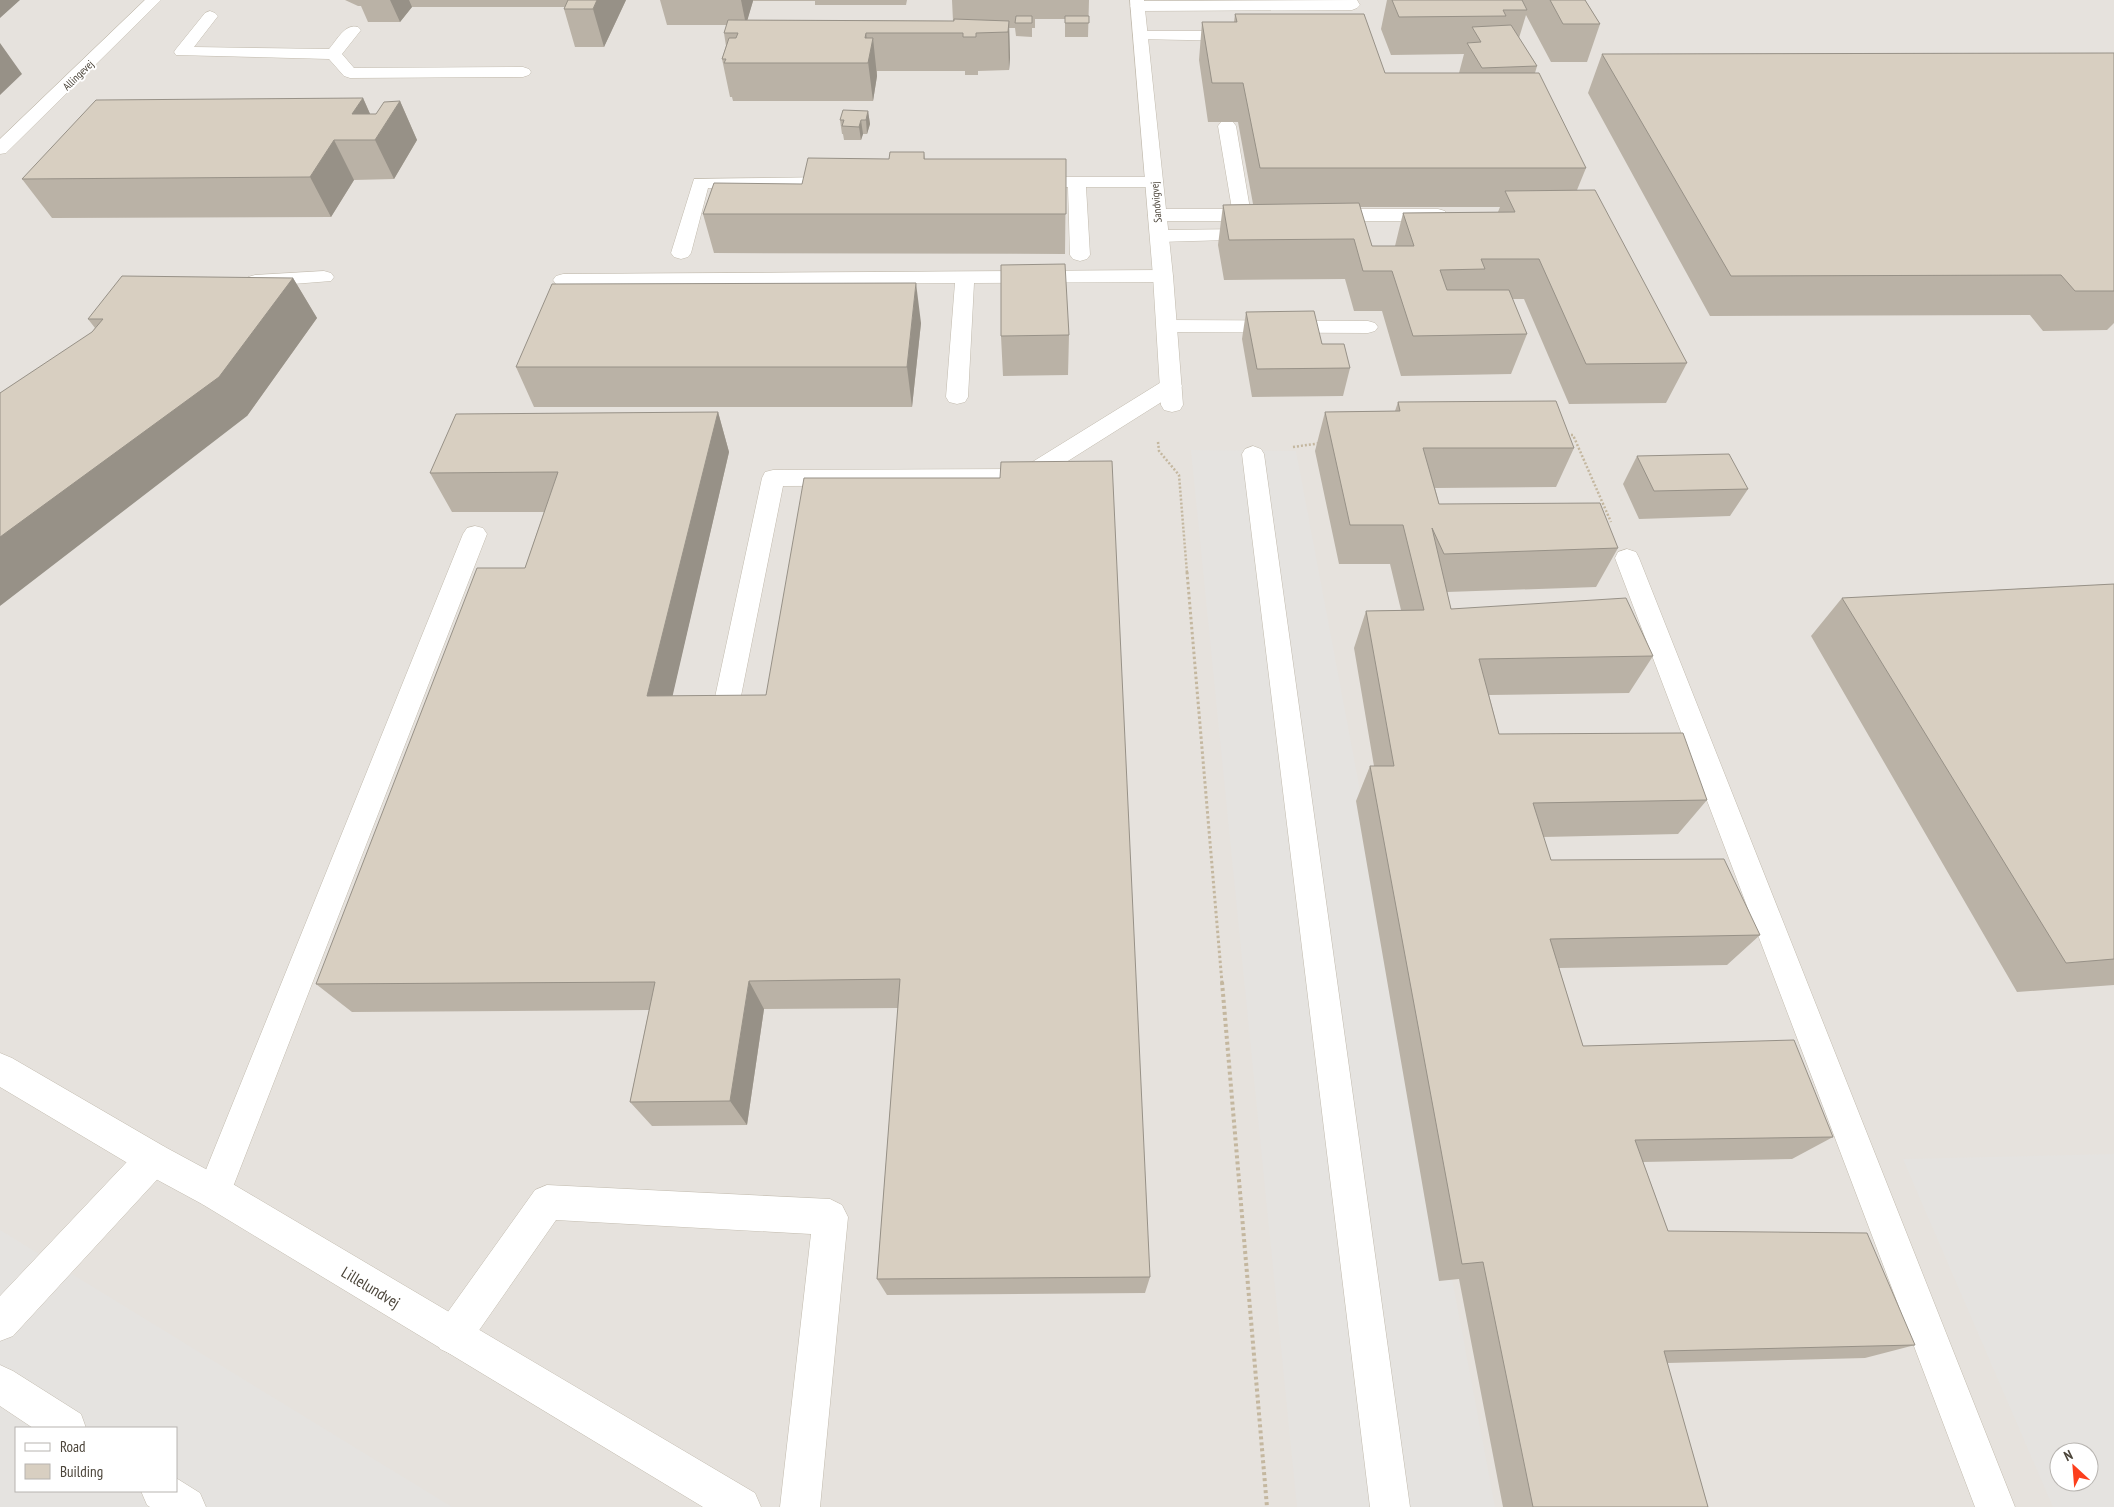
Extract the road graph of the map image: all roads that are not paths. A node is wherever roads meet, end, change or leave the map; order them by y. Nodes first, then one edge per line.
1 (154, 0) edge
2 (1350, 0) edge
3 (1138, 3) edge
4 (210, 16) dead end
5 (352, 30) dead end
6 (1141, 36) junction
7 (1256, 36) edge
8 (333, 54) junction
9 (524, 72) dead end
10 (1227, 126) dead end
11 (3, 144) edge
12 (859, 182) edge
13 (1008, 182) edge
14 (1077, 182) junction
15 (1154, 182) junction
16 (1157, 215) junction
17 (1242, 215) junction
18 (1271, 215) edge
19 (1310, 215) edge
20 (1456, 215) edge
21 (1277, 235) edge
22 (1159, 236) junction
23 (681, 252) dead end
24 (1080, 256) dead end
25 (1163, 276) junction
26 (324, 277) dead end
27 (965, 277) junction
28 (563, 280) dead end
29 (240, 282) edge
30 (1167, 326) junction
31 (1368, 327) dead end
32 (956, 397) dead end
33 (1253, 454) road end
34 (475, 534) dead end
35 (1627, 558) road end
36 (724, 716) edge
37 (0, 1069) edge
38 (153, 1159) junction
39 (214, 1192) junction
40 (0, 1323) edge
41 (453, 1336) junction
42 (0, 1384) edge
43 (65, 1427) edge
44 (163, 1492) edge
45 (186, 1507) edge
46 (741, 1507) edge
47 (800, 1507) edge
48 (1390, 1507) edge
49 (1994, 1507) edge

1 - 11 street, Allingevej
2 - 3 street
3 - 6 street, Sandvigvej
4 - 8 street
5 - 8 street
6 - 7 street
6 - 15 street, Sandvigvej
8 - 9 street
10 - 17 street
12 - 23 street
13 - 14 street
14 - 15 street
14 - 24 street
15 - 16 street, Sandvigvej
16 - 17 street
16 - 22 street, Sandvigvej
17 - 18 street
19 - 20 street
21 - 22 street
22 - 25 street, Sandvigvej
25 - 27 street
25 - 30 street, Sandvigvej
26 - 29 street
27 - 28 street
27 - 32 street
30 - 31 street
30 - 36 street, Sandvigvej
33 - 48 street
34 - 39 street
35 - 49 street
37 - 38 street, Lillelundvej
38 - 39 street, Lillelundvej
38 - 40 street
39 - 41 street, Lillelundvej
41 - 46 street, Lillelundvej
41 - 47 street
42 - 43 street
44 - 45 street

